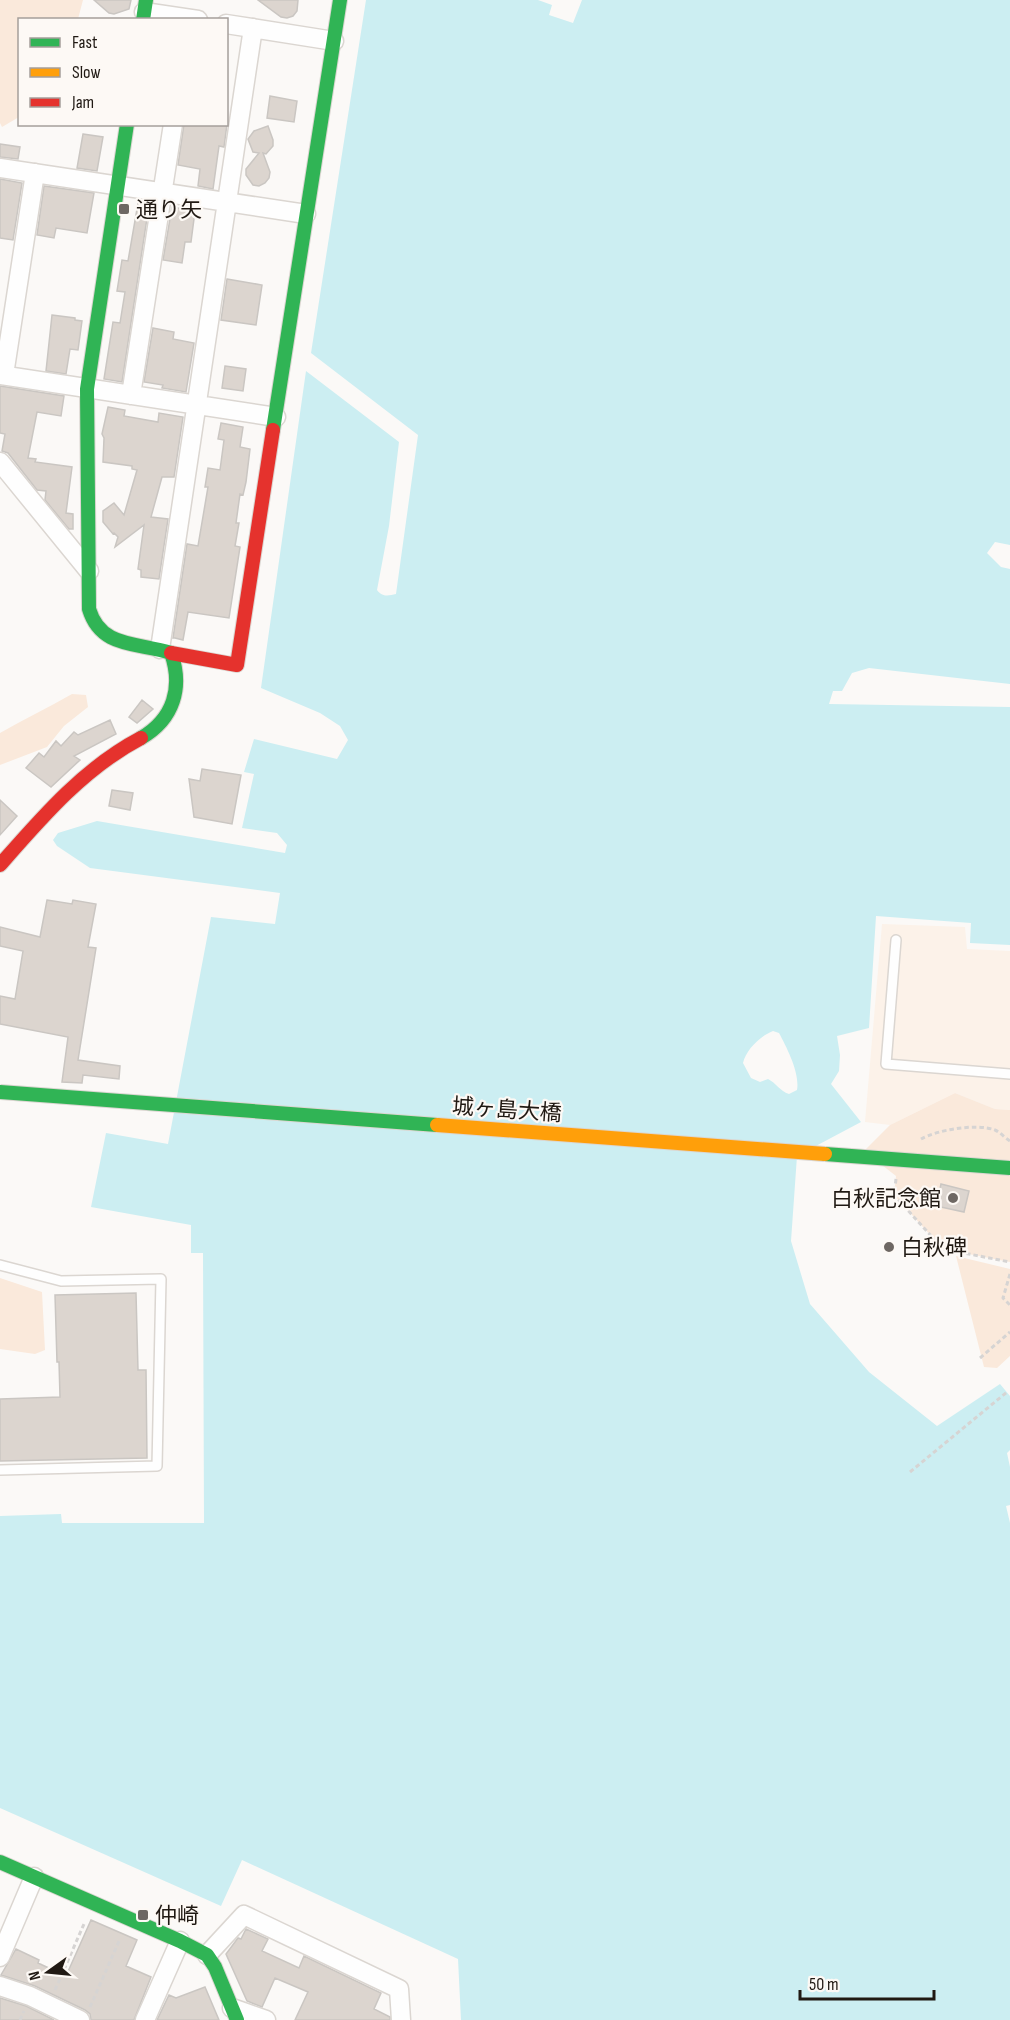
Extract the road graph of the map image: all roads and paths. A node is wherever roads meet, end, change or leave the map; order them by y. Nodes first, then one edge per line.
1 (340, 0) edge
2 (144, 10) edge
3 (186, 18) edge
4 (228, 24) edge
5 (253, 28) junction
6 (334, 41) junction
7 (127, 126) edge
8 (173, 126) edge
9 (0, 168) edge
10 (35, 173) junction
11 (117, 186) junction
12 (163, 193) junction
13 (227, 203) junction
14 (306, 214) junction
15 (2, 375) edge
16 (87, 389) junction
17 (131, 394) junction
18 (196, 405) junction
19 (276, 417) junction
20 (0, 462) edge
21 (89, 571) junction
22 (165, 651) junction
23 (0, 865) edge
24 (896, 940) dead end
25 (1010, 1074) edge
26 (0, 1092) edge
27 (1010, 1141) edge
28 (914, 1143) dead end
29 (1010, 1168) edge
30 (896, 1176) dead end
31 (1010, 1262) edge
32 (0, 1265) edge
33 (1010, 1274) edge
34 (1010, 1305) edge
35 (1010, 1332) edge
36 (980, 1358) dead end
37 (1007, 1392) dead end
38 (0, 1470) edge
39 (910, 1472) dead end
40 (0, 1862) edge
41 (34, 1877) junction
42 (93, 1903) junction
43 (128, 1919) junction
44 (180, 1941) junction
45 (207, 1955) junction
46 (0, 1957) edge
47 (0, 1986) edge
48 (49, 2005) junction
49 (235, 2014) edge
50 (84, 2015) edge
51 (145, 2020) edge
52 (266, 2020) edge
53 (400, 2020) edge

1 - 6 street
2 - 3 street
4 - 5 street
5 - 6 street
5 - 13 street
6 - 14 street
7 - 11 street
8 - 12 street
9 - 10 street
10 - 11 street
10 - 15 street
11 - 12 street
11 - 16 street
12 - 13 street
12 - 17 street
13 - 14 street
13 - 18 street
14 - 19 street
15 - 16 street
16 - 17 street
16 - 21 street
17 - 18 street
18 - 19 street
18 - 22 street
19 - 22 street
20 - 21 street
21 - 22 street
22 - 23 street
24 - 25 lane
26 - 29 street, 城ヶ島大橋, bridge
27 - 28 path
30 - 31 path
32 - 38 lane
33 - 34 path
35 - 36 path
37 - 39 path
40 - 41 street
41 - 42 street
41 - 46 street
42 - 43 street
42 - 48 path
43 - 44 street
43 - 50 path
44 - 45 street
44 - 51 street
45 - 49 street
45 - 53 street
47 - 48 street
48 - 50 street
49 - 52 street

